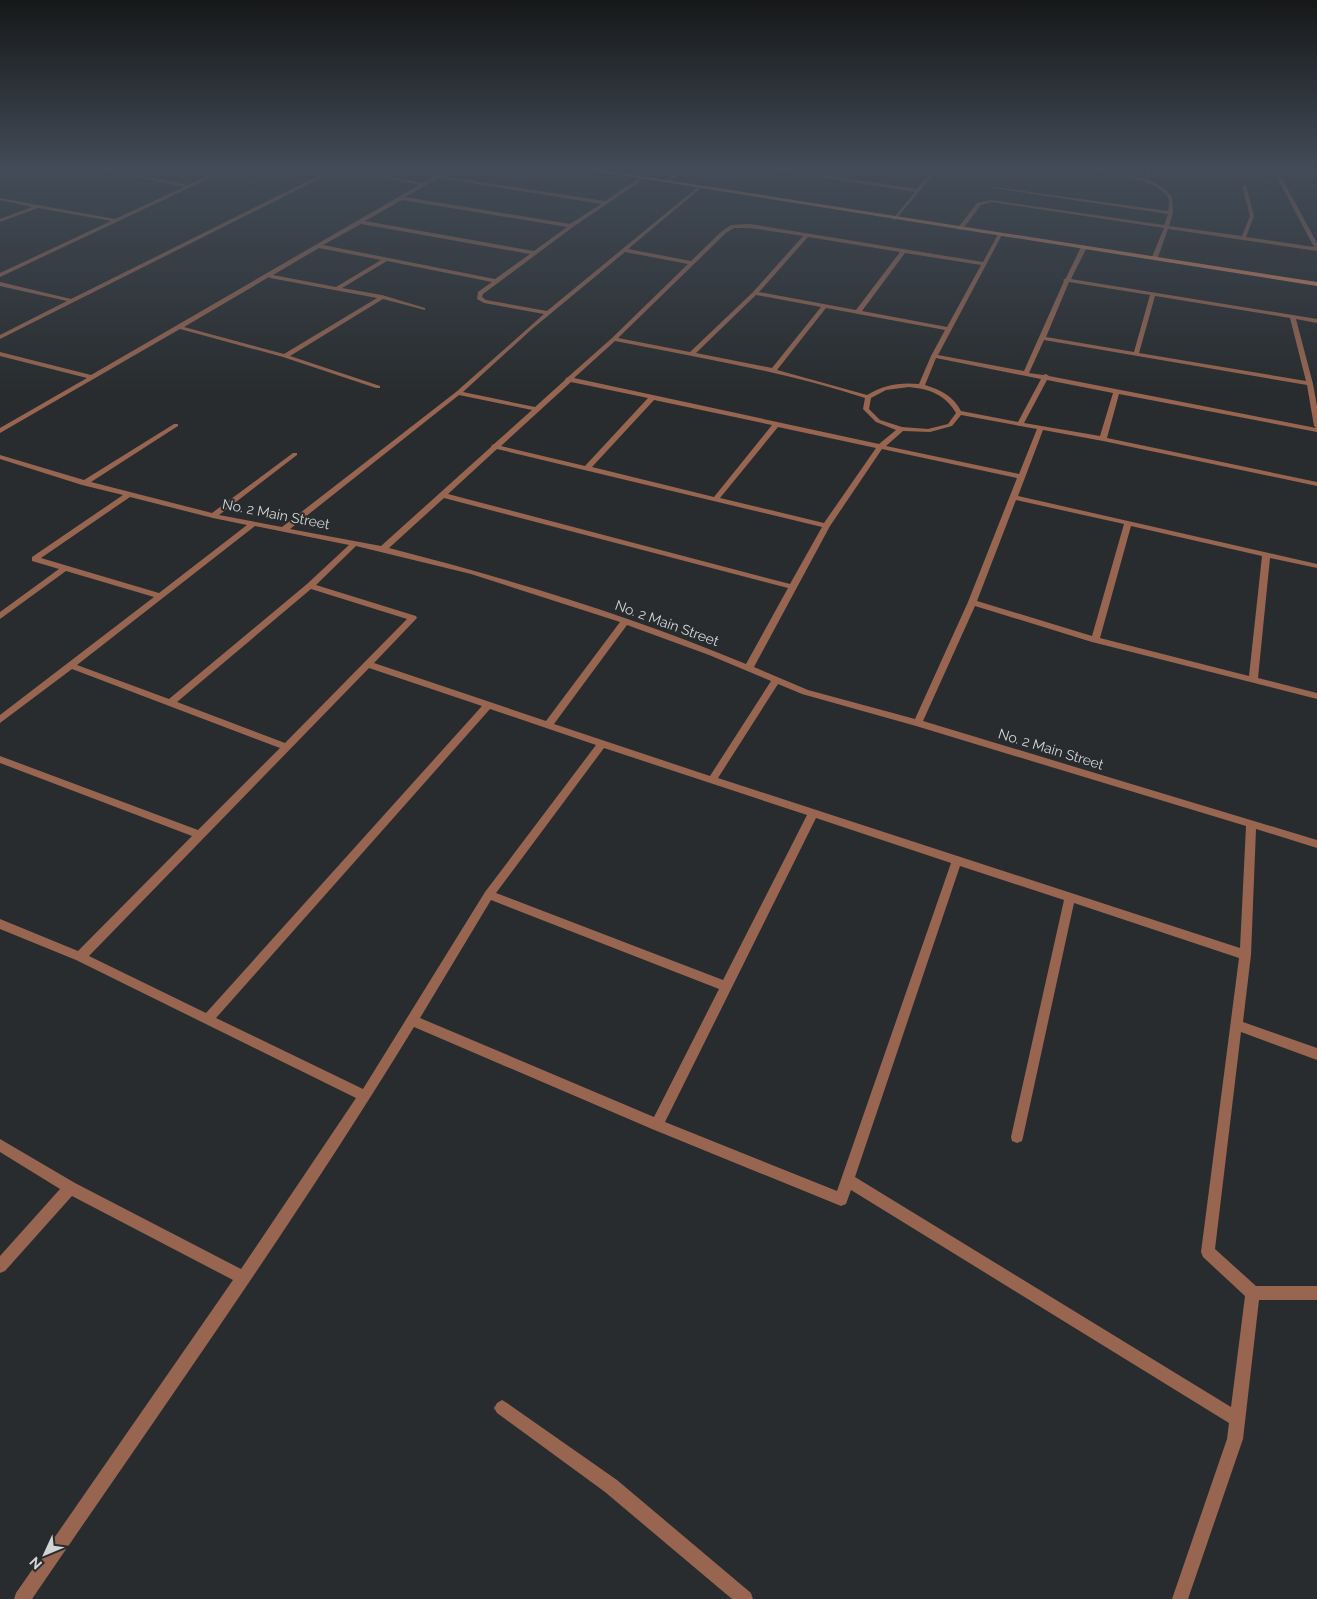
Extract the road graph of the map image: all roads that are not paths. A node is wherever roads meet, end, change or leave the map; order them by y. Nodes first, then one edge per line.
1 (68, 244) edge
2 (187, 244) edge
3 (323, 244) edge
4 (483, 244) edge
5 (548, 244) edge
6 (632, 244) edge
7 (713, 244) edge
8 (799, 244) edge
9 (852, 244) edge
10 (995, 244) edge
11 (1062, 244) edge
12 (1160, 244) edge
13 (1288, 244) edge
14 (319, 246) junction
15 (1084, 247) junction
16 (1317, 248) edge
17 (625, 250) junction
18 (903, 252) junction
19 (536, 253) junction
20 (1155, 257) junction
21 (386, 259) junction
22 (693, 262) junction
23 (983, 264) junction
24 (0, 275) edge
25 (270, 276) junction
26 (1066, 280) junction
27 (497, 281) junction
28 (0, 284) edge
29 (1317, 284) edge
30 (338, 288) junction
31 (755, 293) junction
32 (1153, 295) junction
33 (382, 297) junction
34 (72, 300) junction
35 (826, 306) junction
36 (424, 310) dead end
37 (858, 312) junction
38 (548, 313) junction
39 (1292, 316) junction
40 (1317, 321) edge
41 (179, 328) junction
42 (948, 329) junction
43 (0, 337) edge
44 (1043, 338) junction
45 (614, 339) junction
46 (0, 354) edge
47 (1136, 354) junction
48 (691, 355) junction
49 (285, 356) junction
50 (934, 356) junction
51 (773, 371) junction
52 (1026, 373) junction
53 (1046, 376) junction
54 (91, 378) junction
55 (568, 379) junction
56 (1310, 384) junction
57 (378, 386) dead end
58 (921, 387) junction
59 (1117, 391) junction
60 (458, 393) junction
61 (653, 397) junction
62 (868, 397) junction
63 (535, 409) junction
64 (959, 414) junction
65 (1020, 424) junction
66 (176, 425) dead end
67 (776, 425) junction
68 (1041, 428) junction
69 (1317, 428) edge
70 (901, 429) junction
71 (0, 431) edge
72 (1103, 439) junction
73 (494, 446) junction
74 (880, 447) junction
75 (295, 454) dead end
76 (0, 458) edge
77 (587, 468) junction
78 (1022, 477) junction
79 (84, 483) junction
80 (1317, 484) edge
81 (129, 494) junction
82 (442, 495) junction
83 (1013, 497) junction
84 (715, 500) junction
85 (213, 516) junction
86 (1128, 524) junction
87 (252, 525) junction
88 (826, 526) junction
89 (283, 530) junction
90 (354, 543) junction
91 (383, 549) junction
92 (1266, 554) junction
93 (1317, 566) edge
94 (66, 568) junction
95 (310, 586) junction
96 (792, 587) junction
97 (159, 596) junction
98 (972, 602) junction
99 (0, 616) edge
100 (625, 621) junction
101 (1095, 640) junction
102 (368, 664) junction
103 (69, 665) junction
104 (748, 669) junction
105 (776, 681) junction
106 (1253, 681) junction
107 (1317, 696) edge
108 (170, 703) junction
109 (488, 705) junction
110 (0, 720) edge
111 (918, 723) junction
112 (548, 726) junction
113 (602, 744) junction
114 (287, 747) junction
115 (0, 759) edge
116 (712, 780) junction
117 (813, 813) junction
118 (1251, 824) junction
119 (200, 835) junction
120 (1317, 844) edge
121 (957, 860) junction
122 (489, 894) junction
123 (1070, 897) junction
124 (0, 924) edge
125 (1245, 955) junction
126 (80, 957) junction
127 (727, 987) junction
128 (207, 1020) junction
129 (412, 1020) junction
130 (1236, 1025) junction
131 (1317, 1054) edge
132 (365, 1096) junction
133 (656, 1125) junction
134 (1017, 1137) dead end
135 (0, 1145) edge
136 (847, 1180) junction
137 (70, 1188) junction
138 (0, 1266) edge
139 (243, 1278) junction
140 (1253, 1293) junction
141 (1317, 1293) edge
142 (502, 1408) dead end
143 (1237, 1419) junction
144 (22, 1599) edge
145 (745, 1599) edge
146 (1180, 1599) edge

1 - 24 street
2 - 34 street
3 - 14 street
4 - 19 street
5 - 19 street
6 - 17 street
7 - 22 street
8 - 31 street
9 - 18 street
10 - 23 street
11 - 15 street
12 - 20 street
13 - 16 street
14 - 21 street
14 - 25 street
15 - 20 street
15 - 26 street
17 - 22 street
17 - 38 street
18 - 23 street
18 - 37 street
19 - 27 street
20 - 29 street
21 - 27 street
21 - 30 street
22 - 45 street
23 - 42 street
25 - 30 street
25 - 41 street
26 - 32 street
26 - 44 street
27 - 38 street
28 - 34 street
30 - 33 street
31 - 35 street
31 - 48 street
32 - 39 street
32 - 47 street
33 - 36 street
33 - 49 street
34 - 43 street
35 - 37 street
35 - 51 street
37 - 42 street
38 - 60 street
39 - 40 street
39 - 56 street
41 - 49 street
41 - 54 street
42 - 50 street
44 - 47 street
44 - 52 street
45 - 48 street
45 - 55 street
46 - 54 street
47 - 56 street
48 - 51 street
49 - 57 street
50 - 52 street
50 - 58 street
51 - 62 street
52 - 53 street
53 - 59 street
53 - 65 street
54 - 71 street
55 - 61 street
55 - 63 street
56 - 69 street
58 - 62 street
58 - 64 street
59 - 69 street
59 - 72 street
60 - 63 street
60 - 89 street
61 - 67 street
61 - 77 street
62 - 70 street
63 - 73 street
64 - 65 street
64 - 70 street
65 - 68 street
66 - 79 street
67 - 74 street
67 - 84 street
68 - 72 street
68 - 78 street
70 - 74 street
72 - 80 street
73 - 77 street
73 - 82 street
74 - 78 street
74 - 88 street
75 - 85 street
76 - 79 street, No. 2 Main Street
77 - 84 street
78 - 83 street
79 - 81 street, No. 2 Main Street
81 - 85 street, No. 2 Main Street
81 - 94 street
82 - 91 street
82 - 96 street
83 - 86 street
83 - 98 street
84 - 88 street
85 - 87 street, No. 2 Main Street
86 - 92 street
86 - 101 street
87 - 89 street, No. 2 Main Street
87 - 97 street
88 - 96 street
89 - 90 street, No. 2 Main Street
90 - 91 street, No. 2 Main Street
90 - 95 street
91 - 100 street, No. 2 Main Street
92 - 93 street
92 - 106 street
94 - 97 street
94 - 99 street
95 - 102 street
95 - 108 street
96 - 104 street
97 - 103 street
98 - 101 street
98 - 111 street
100 - 104 street, No. 2 Main Street
100 - 112 street
101 - 106 street
102 - 109 street
102 - 114 street
103 - 108 street
103 - 110 street
104 - 105 street, No. 2 Main Street
105 - 111 street, No. 2 Main Street
105 - 116 street
106 - 107 street
108 - 114 street
109 - 112 street
109 - 128 street
111 - 118 street, No. 2 Main Street
112 - 113 street
113 - 116 street
113 - 122 street
114 - 119 street
115 - 119 street
116 - 117 street
117 - 121 street
117 - 127 street
118 - 120 street, No. 2 Main Street
118 - 125 street
119 - 126 street
121 - 123 street
121 - 136 street
122 - 127 street
122 - 129 street
123 - 125 street
123 - 134 street
124 - 126 street
125 - 130 street
126 - 128 street
127 - 133 street
128 - 132 street
129 - 132 street
129 - 133 street
130 - 131 street
130 - 140 street
132 - 139 street
133 - 136 street
135 - 137 street
136 - 143 street
137 - 138 street
137 - 139 street
139 - 144 street
140 - 141 street
140 - 143 street
142 - 145 street
143 - 146 street

